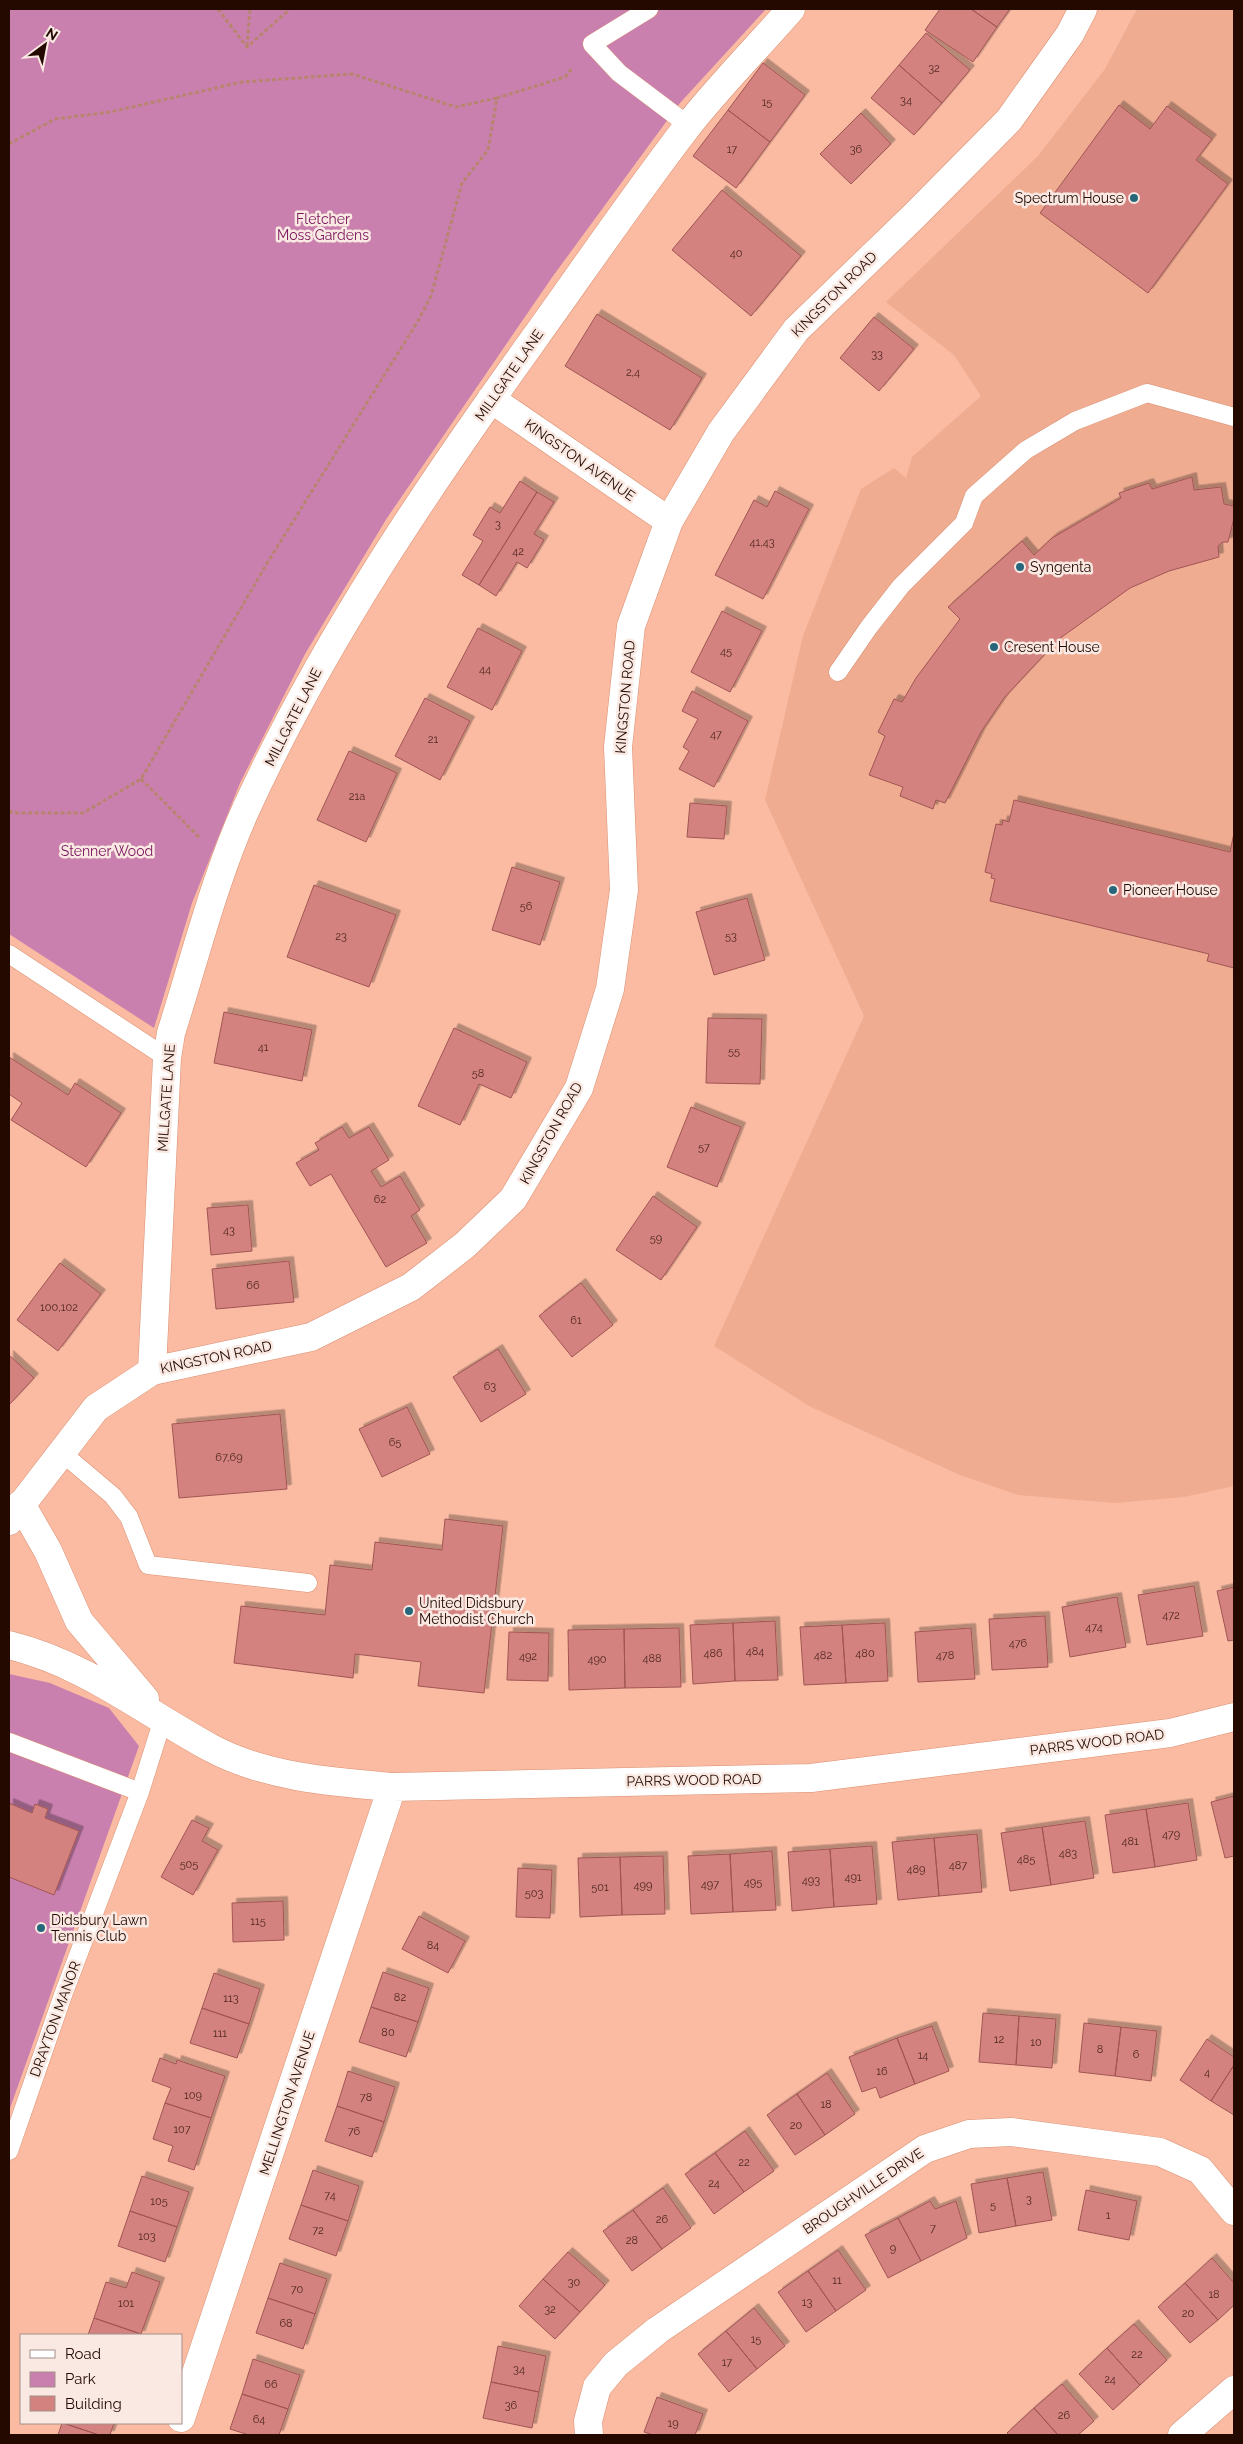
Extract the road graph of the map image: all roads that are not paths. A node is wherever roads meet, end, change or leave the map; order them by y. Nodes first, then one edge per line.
1 (649, 9) edge
2 (791, 9) edge
3 (1083, 9) edge
4 (688, 125) junction
5 (491, 399) junction
6 (1234, 417) edge
7 (669, 521) junction
8 (838, 672) dead end
9 (9, 954) edge
10 (167, 1058) junction
11 (152, 1371) junction
12 (61, 1452) junction
13 (15, 1513) edge
14 (308, 1584) dead end
15 (9, 1645) edge
16 (1234, 1717) edge
17 (163, 1719) junction
18 (9, 1742) edge
19 (392, 1787) junction
20 (140, 1792) junction
21 (9, 2151) edge
22 (1234, 2211) edge
23 (1234, 2390) edge
24 (182, 2415) edge
25 (590, 2435) edge
26 (1182, 2435) edge

1 - 4 lane
2 - 4 street, MILLGATE LANE
3 - 7 street, KINGSTON ROAD
4 - 5 street, MILLGATE LANE
5 - 7 street, KINGSTON AVENUE
5 - 10 street, MILLGATE LANE
6 - 8 lane
7 - 11 street, KINGSTON ROAD
9 - 10 lane
10 - 11 street, MILLGATE LANE
11 - 12 street
12 - 13 street
12 - 14 lane
13 - 17 street, PARRS WOOD ROAD
15 - 17 street, PARRS WOOD ROAD
16 - 19 street, PARRS WOOD ROAD
17 - 19 street, PARRS WOOD ROAD
17 - 20 lane, DRAYTON MANOR
18 - 20 lane
19 - 24 street, MELLINGTON AVENUE
20 - 21 lane, DRAYTON MANOR
22 - 25 street, BROUGHVILLE DRIVE
23 - 26 street

